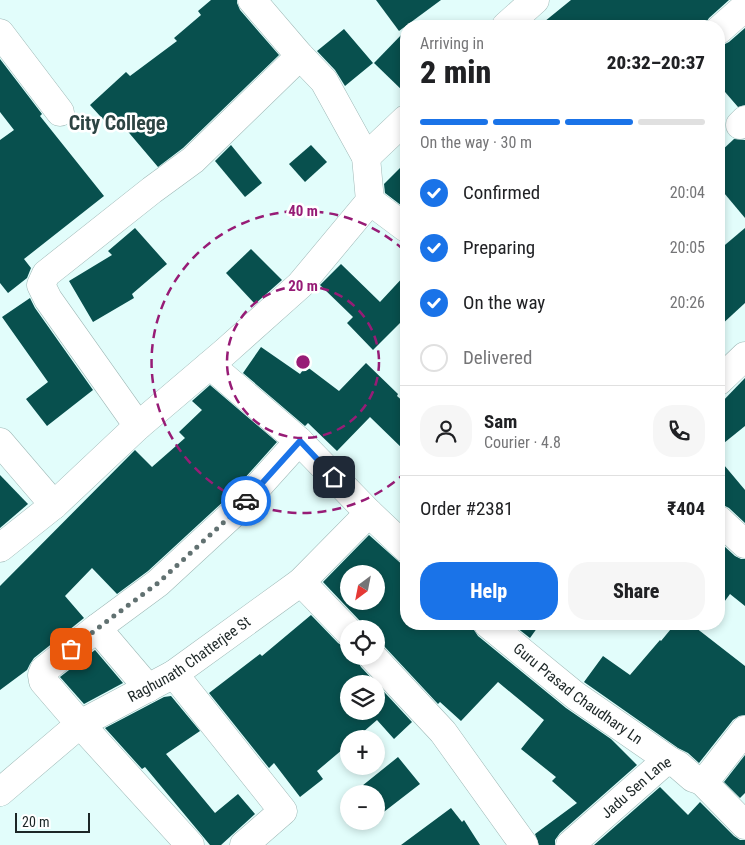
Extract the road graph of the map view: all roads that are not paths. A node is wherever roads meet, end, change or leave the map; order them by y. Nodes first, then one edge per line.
1 (252, 0) edge
2 (535, 0) edge
3 (745, 7) edge
4 (513, 20) edge
5 (725, 25) edge
6 (0, 33) edge
7 (300, 56) junction
8 (60, 112) dead end
9 (400, 124) edge
10 (366, 157) junction
11 (370, 201) junction
12 (400, 224) edge
13 (745, 356) edge
14 (210, 365) junction
15 (725, 375) edge
16 (138, 426) junction
17 (300, 441) junction
18 (0, 442) edge
19 (54, 505) junction
20 (369, 513) junction
21 (725, 526) edge
22 (400, 542) edge
23 (745, 544) edge
24 (0, 548) edge
25 (301, 582) junction
26 (340, 623) edge
27 (98, 628) junction
28 (495, 630) edge
29 (380, 665) edge
30 (174, 674) junction
31 (148, 688) junction
32 (80, 724) junction
33 (745, 730) edge
34 (670, 761) junction
35 (702, 781) junction
36 (0, 792) edge
37 (745, 826) edge
38 (190, 845) edge
39 (244, 845) edge
40 (524, 845) edge
41 (570, 845) edge

1 - 7 street
2 - 4 street
3 - 5 street
6 - 8 street
7 - 10 street
7 - 16 street
9 - 10 street
10 - 11 street
11 - 12 street
11 - 14 street
13 - 15 street
14 - 16 street
14 - 17 street
16 - 19 street
17 - 20 street
17 - 27 street
18 - 19 street
19 - 24 street
20 - 22 street
20 - 25 street, Raghunath Chatterjee St
21 - 23 street
25 - 26 street
25 - 30 street, Raghunath Chatterjee St
27 - 31 street
27 - 32 street
28 - 34 street, Guru Prasad Chaudhary Ln
29 - 40 street
30 - 31 street, Raghunath Chatterjee St
30 - 39 street
31 - 32 street, Raghunath Chatterjee St
32 - 36 street, Raghunath Chatterjee St
32 - 38 street
33 - 35 street
34 - 35 street, Jadu Sen Lane
34 - 41 street, Jadu Sen Lane
35 - 37 street, Jadu Sen Lane

